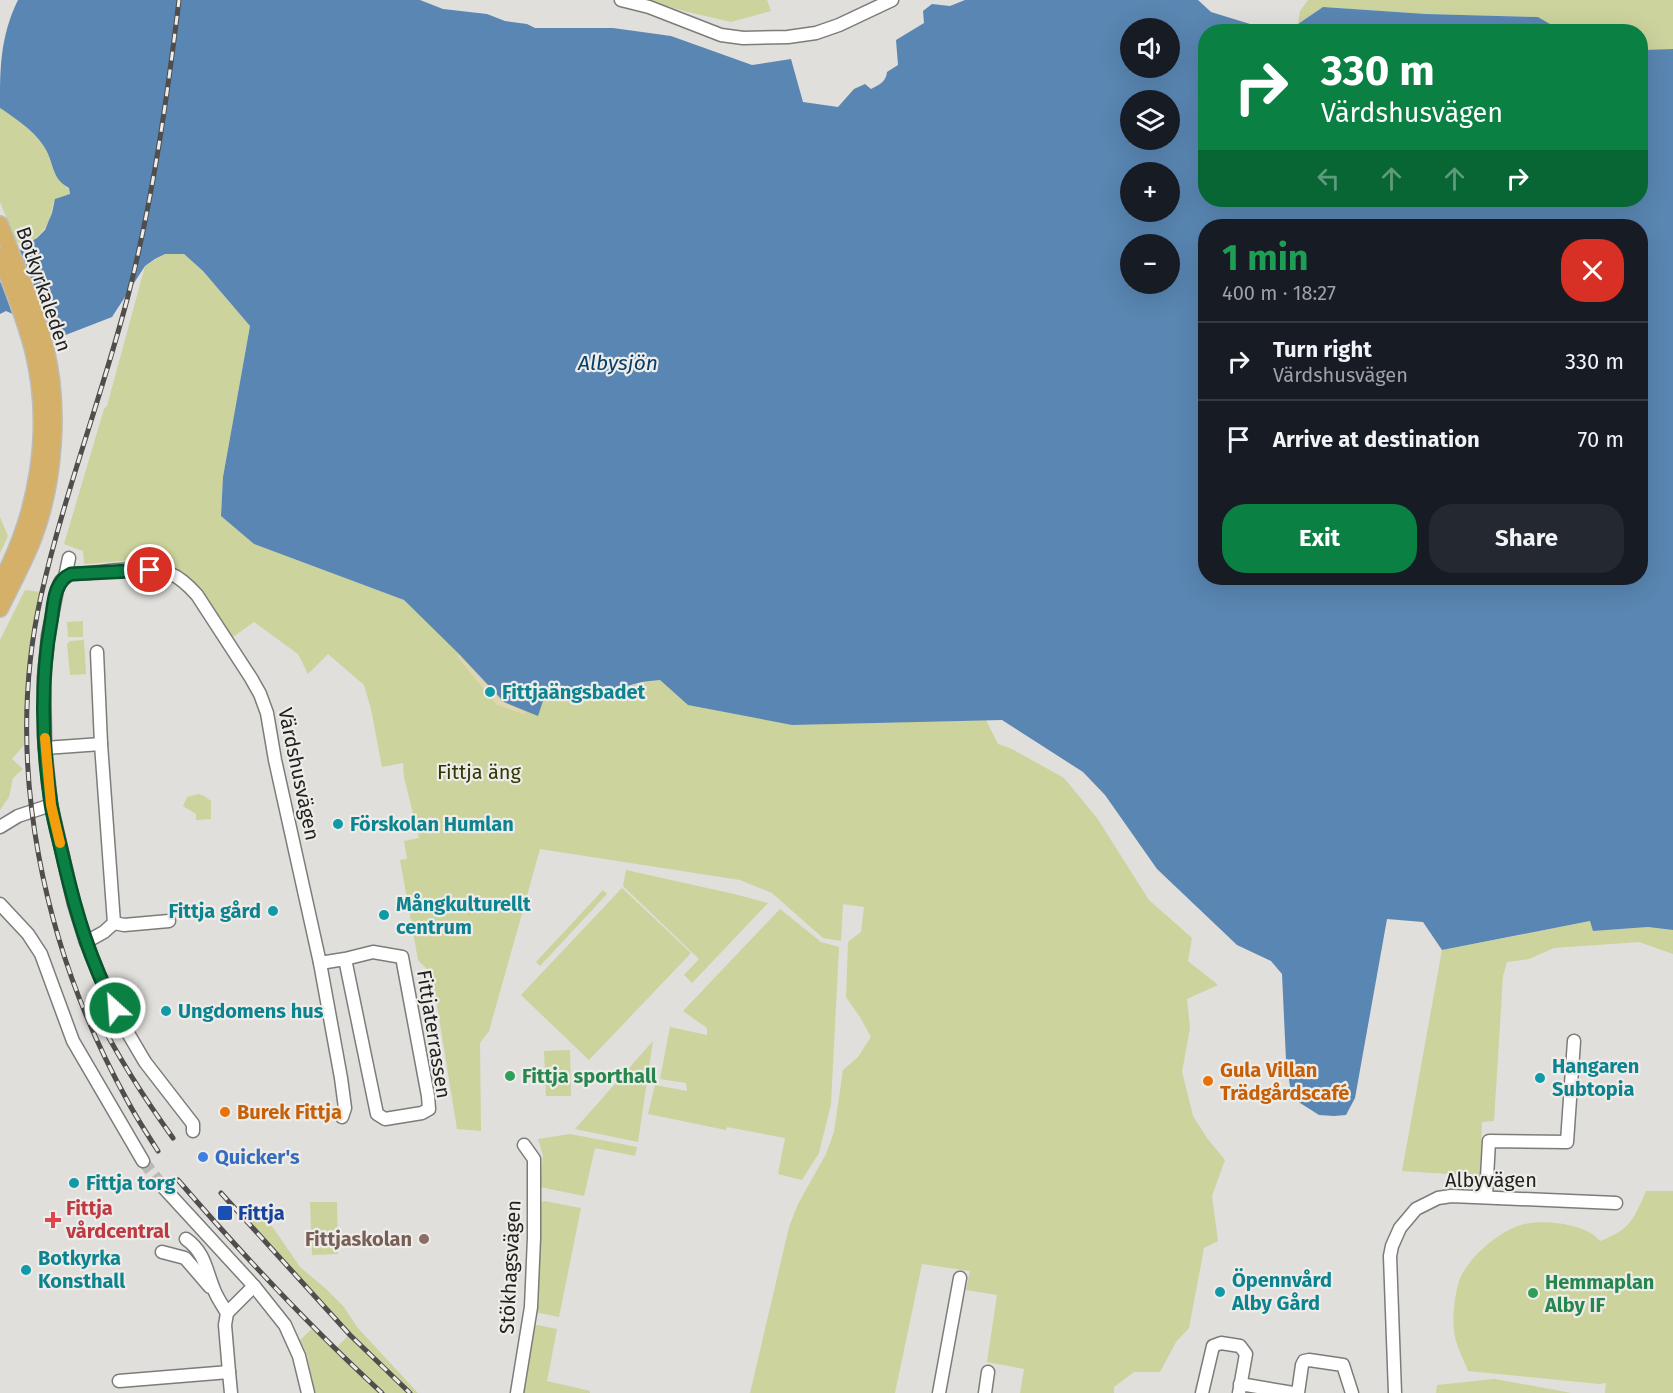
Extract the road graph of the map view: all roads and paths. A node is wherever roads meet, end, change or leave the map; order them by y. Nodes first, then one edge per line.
1 (621, 0) edge
2 (892, 0) edge
3 (0, 224) edge
4 (5, 253) edge
5 (39, 348) junction
6 (69, 558) dead end
7 (65, 577) junction
8 (0, 583) edge
9 (0, 609) edge
10 (98, 652) dead end
11 (101, 744) junction
12 (45, 748) junction
13 (51, 805) junction
14 (0, 827) edge
15 (1, 906) edge
16 (169, 921) dead end
17 (114, 923) junction
18 (86, 942) junction
19 (345, 959) junction
20 (320, 963) junction
21 (1574, 1041) dead end
22 (342, 1117) dead end
23 (193, 1131) dead end
24 (524, 1145) dead end
25 (143, 1161) tunnel mouth
26 (164, 1188) tunnel mouth
27 (1486, 1196) junction
28 (1616, 1203) dead end
29 (186, 1239) dead end
30 (162, 1252) dead end
31 (960, 1278) dead end
32 (254, 1286) junction
33 (215, 1292) junction
34 (227, 1313) junction
35 (229, 1372) junction
36 (988, 1372) dead end
37 (119, 1380) dead end
38 (1240, 1389) edge
39 (231, 1393) edge
40 (308, 1393) edge
41 (517, 1393) edge
42 (939, 1393) edge
43 (985, 1393) edge
44 (1202, 1393) edge
45 (1293, 1393) edge
46 (1298, 1393) edge
47 (1352, 1393) edge
48 (1395, 1393) edge

1 - 2 street
3 - 4 main road, Botkyrkaleden
4 - 5 main road, Botkyrkaleden
5 - 8 main road, Botkyrkaleden
5 - 9 main road, Botkyrkaleden
6 - 7 street
7 - 12 street
7 - 20 street, Värdshusvägen
10 - 11 street
11 - 12 street
11 - 17 street
12 - 13 street
13 - 14 street
13 - 18 street
15 - 25 street
16 - 17 street
17 - 18 street
18 - 23 street
19 - 19 street, Fittjaterrassen
19 - 20 street, Fittjaterrassen
20 - 22 street, Värdshusvägen
21 - 27 street
24 - 41 street, Stökhagsvägen
26 - 32 street
27 - 28 street, Albyvägen
27 - 48 street, Albyvägen
29 - 33 street
30 - 33 street
31 - 42 street
32 - 34 street
32 - 40 street
33 - 34 street
34 - 35 street
35 - 37 street
35 - 39 street
36 - 43 street
38 - 44 street
38 - 45 street
46 - 47 street

